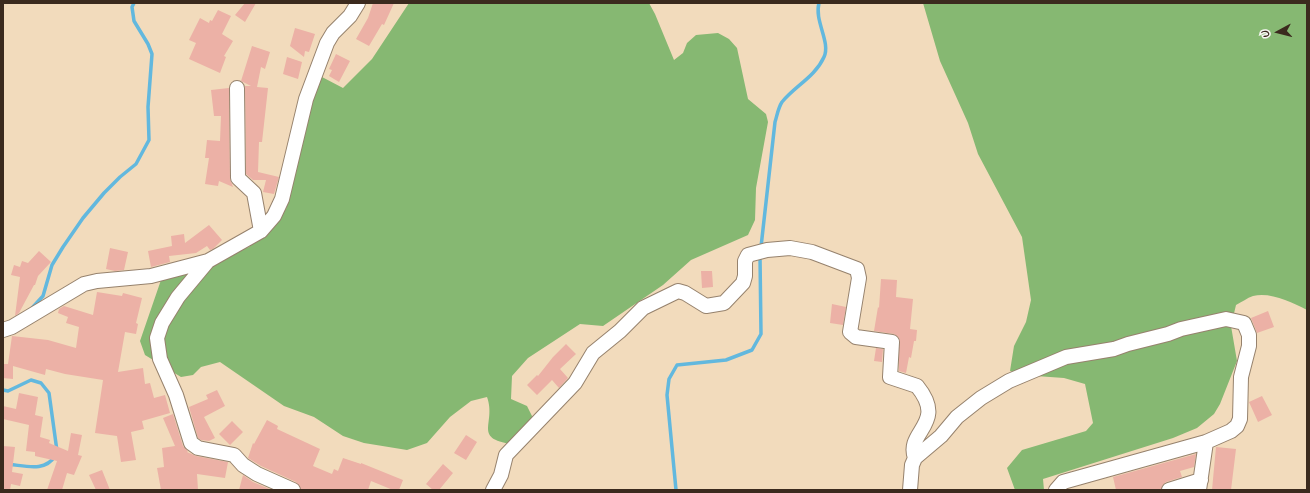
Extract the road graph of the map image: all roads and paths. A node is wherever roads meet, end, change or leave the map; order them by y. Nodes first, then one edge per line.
1 (358, 3) edge
2 (237, 88) dead end
3 (261, 231) junction
4 (208, 261) junction
5 (7, 328) edge
6 (1206, 442) junction
7 (916, 458) junction
8 (1200, 485) edge
9 (293, 490) edge
10 (493, 490) edge
11 (910, 490) edge
12 (1056, 490) edge
13 (1169, 490) edge

1 - 3 street
2 - 3 street
3 - 4 street
4 - 5 street
4 - 9 street
6 - 7 street
6 - 8 street
6 - 12 street
7 - 10 street
7 - 11 street
8 - 13 street

